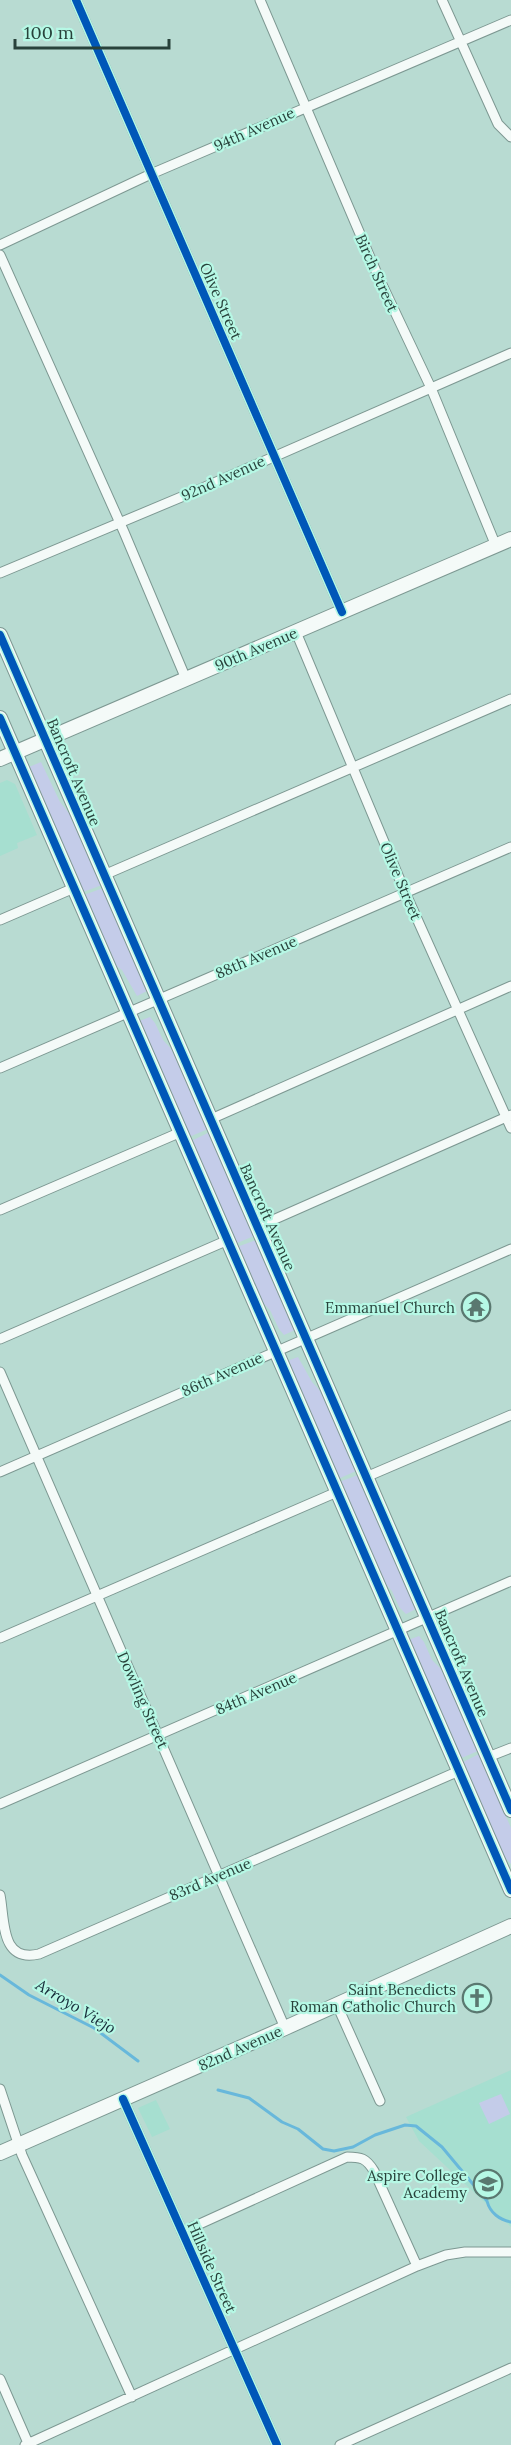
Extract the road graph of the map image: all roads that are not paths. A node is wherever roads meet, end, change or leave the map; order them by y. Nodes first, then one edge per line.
1 (76, 0) edge
2 (260, 0) edge
3 (442, 0) edge
4 (511, 20) edge
5 (460, 42) junction
6 (307, 106) junction
7 (511, 137) edge
8 (151, 174) junction
9 (0, 245) edge
10 (0, 255) edge
11 (511, 353) edge
12 (431, 388) junction
13 (274, 456) junction
14 (119, 522) junction
15 (511, 539) edge
16 (496, 546) junction
17 (0, 573) edge
18 (342, 612) junction
19 (296, 632) junction
20 (0, 635) edge
21 (186, 679) junction
22 (511, 699) edge
23 (0, 718) edge
24 (45, 740) junction
25 (15, 753) junction
26 (0, 759) edge
27 (352, 767) junction
28 (511, 847) edge
29 (104, 875) junction
30 (74, 888) junction
31 (405, 892) junction
32 (0, 920) edge
33 (511, 986) edge
34 (158, 1000) junction
35 (458, 1009) junction
36 (129, 1012) junction
37 (0, 1068) edge
38 (509, 1116) edge
39 (211, 1119) junction
40 (511, 1128) edge
41 (181, 1132) junction
42 (0, 1210) edge
43 (257, 1227) junction
44 (228, 1240) junction
45 (511, 1249) edge
46 (305, 1338) junction
47 (0, 1339) edge
48 (276, 1350) junction
49 (0, 1372) edge
50 (511, 1415) edge
51 (37, 1456) junction
52 (0, 1472) edge
53 (366, 1477) junction
54 (338, 1492) junction
55 (511, 1581) edge
56 (96, 1595) junction
57 (427, 1617) junction
58 (398, 1630) junction
59 (0, 1638) edge
60 (158, 1735) junction
61 (511, 1748) edge
62 (488, 1757) junction
63 (459, 1771) junction
64 (0, 1804) edge
65 (511, 1810) edge
66 (219, 1876) junction
67 (511, 1890) edge
68 (0, 1895) edge
69 (511, 1926) edge
70 (337, 2005) junction
71 (285, 2028) junction
72 (0, 2089) edge
73 (123, 2099) junction
74 (380, 2101) dead end
75 (18, 2145) junction
76 (0, 2153) edge
77 (182, 2232) junction
78 (511, 2252) edge
79 (417, 2266) junction
80 (235, 2350) junction
81 (511, 2368) edge
82 (0, 2379) edge
83 (132, 2397) junction
84 (26, 2444) edge
85 (277, 2445) edge
86 (340, 2445) edge

1 - 8 street, Olive Street
2 - 6 street, Birch Street
3 - 5 street
4 - 5 street, 94th Avenue
5 - 6 street, 94th Avenue
5 - 7 street
6 - 8 street, 94th Avenue
6 - 12 street, Birch Street
8 - 9 street, 94th Avenue
8 - 13 street, Olive Street
10 - 14 street
11 - 12 street, 92nd Avenue
12 - 13 street, 92nd Avenue
12 - 16 street, Birch Street
13 - 14 street, 92nd Avenue
13 - 18 street, Olive Street
14 - 17 street, 92nd Avenue
14 - 21 street
15 - 16 main road, 90th Avenue
16 - 18 main road, 90th Avenue
18 - 19 main road, 90th Avenue
19 - 21 main road, 90th Avenue
19 - 27 street, Olive Street
20 - 24 main road, Bancroft Avenue
21 - 24 main road, 90th Avenue
22 - 27 street
23 - 25 main road
24 - 25 main road, 90th Avenue
24 - 29 main road, Bancroft Avenue
25 - 26 main road, 90th Avenue
25 - 30 main road
27 - 29 street
27 - 31 street, Olive Street
28 - 31 street, 88th Avenue
29 - 34 main road, Bancroft Avenue
30 - 32 street
30 - 36 main road
31 - 34 street, 88th Avenue
31 - 35 street, Olive Street
33 - 35 street
34 - 36 street, 88th Avenue
34 - 39 main road, Bancroft Avenue
35 - 38 street, Olive Street
35 - 39 street
36 - 37 street, 88th Avenue
36 - 41 main road
38 - 40 street, Olive Street
38 - 43 street
39 - 43 main road, Bancroft Avenue
41 - 42 street
41 - 44 main road
43 - 46 main road, Bancroft Avenue
44 - 47 street
44 - 48 main road
45 - 46 street, 86th Avenue
46 - 48 street, 86th Avenue
46 - 53 main road, Bancroft Avenue
48 - 51 street, 86th Avenue
48 - 54 main road
49 - 51 street, Dowling Street
50 - 53 street
51 - 52 street, 86th Avenue
51 - 56 street, Dowling Street
53 - 57 main road, Bancroft Avenue
54 - 56 street
54 - 58 main road
55 - 57 street, 84th Avenue
56 - 59 street
56 - 60 street, Dowling Street
57 - 58 street, 84th Avenue
57 - 62 main road, Bancroft Avenue
58 - 60 street, 84th Avenue
58 - 63 main road
60 - 64 street, 84th Avenue
60 - 66 street, Dowling Street
61 - 62 street
62 - 65 main road, Bancroft Avenue
63 - 66 street, 83rd Avenue
63 - 67 main road
66 - 68 street, 83rd Avenue
66 - 71 street, Dowling Street
69 - 70 main road, 82nd Avenue
70 - 71 main road, 82nd Avenue
70 - 74 street
71 - 73 main road, 82nd Avenue
72 - 75 street
73 - 75 main road, 82nd Avenue
73 - 77 street, Hillside Street
75 - 76 main road, 82nd Avenue
75 - 83 street
77 - 79 street
77 - 80 street, Hillside Street
78 - 79 street
79 - 80 street
80 - 83 street
80 - 85 street, Hillside Street
81 - 86 street
82 - 84 street
83 - 84 street

